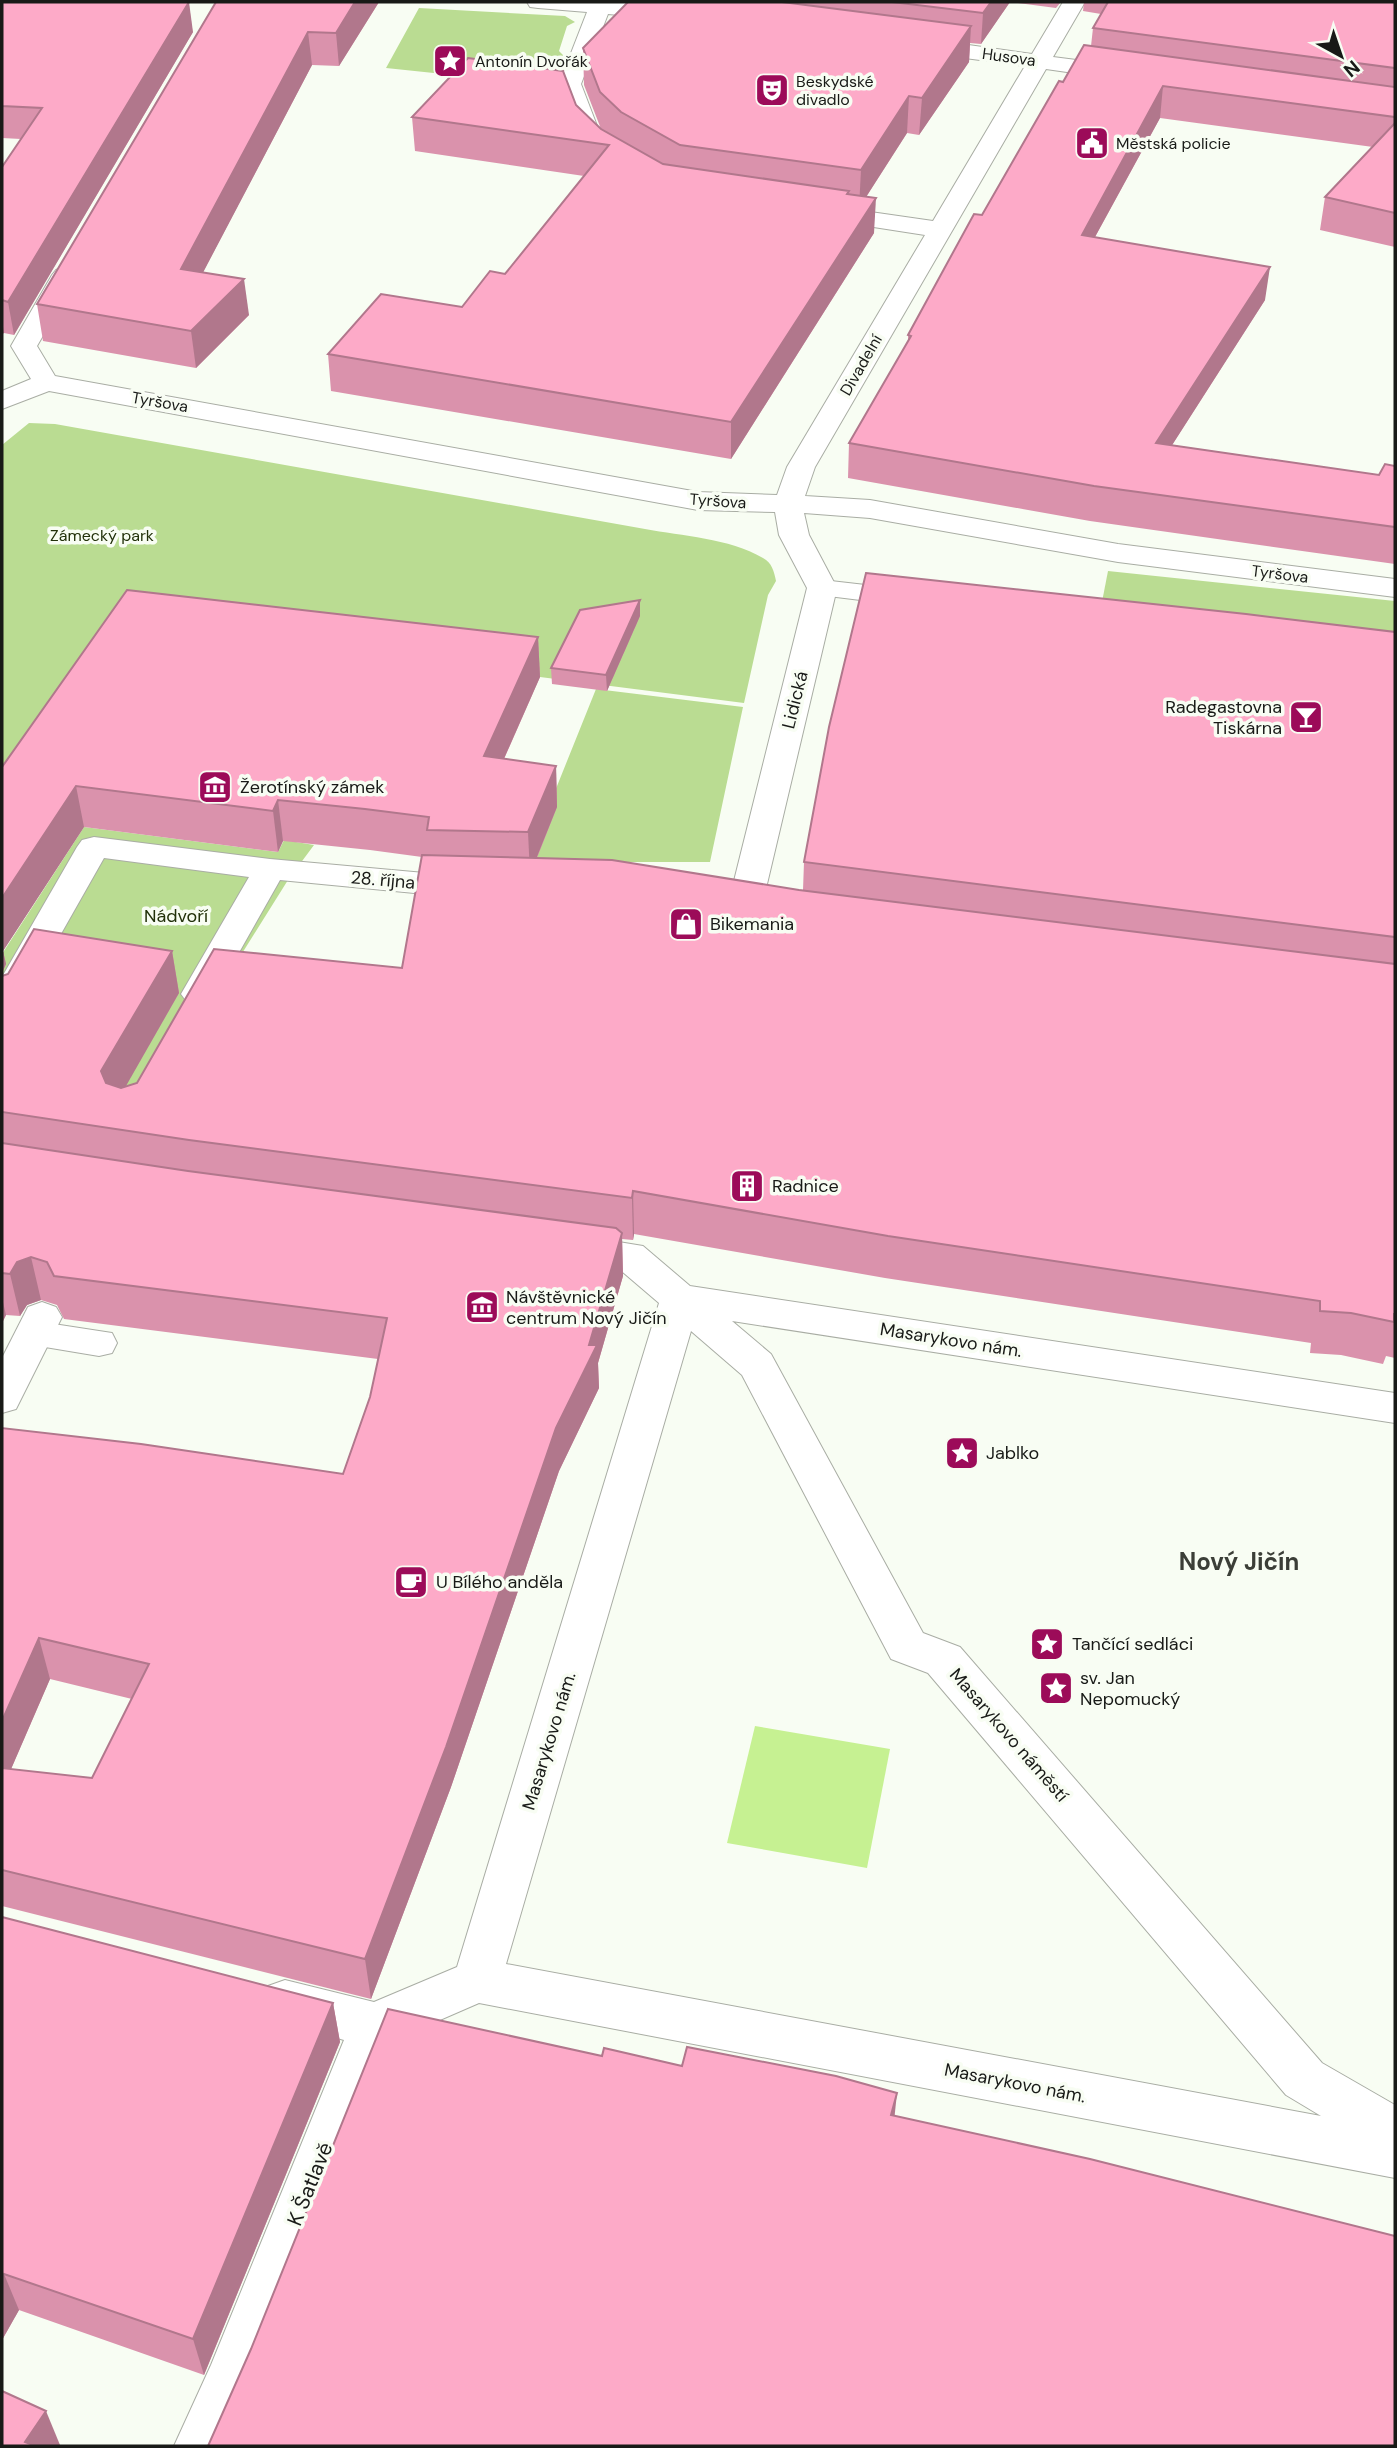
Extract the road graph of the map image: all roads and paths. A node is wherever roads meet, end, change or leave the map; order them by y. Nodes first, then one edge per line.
1 (538, 2) edge
2 (1074, 2) edge
3 (601, 5) junction
4 (691, 15) edge
5 (894, 42) edge
6 (1040, 61) junction
7 (1150, 76) edge
8 (622, 162) edge
9 (794, 208) edge
10 (941, 230) junction
11 (78, 253) edge
12 (46, 382) junction
13 (2, 401) edge
14 (788, 503) junction
15 (822, 588) junction
16 (1395, 588) edge
17 (937, 601) edge
18 (270, 869) junction
19 (494, 886) edge
20 (781, 914) edge
21 (2, 1007) edge
22 (183, 1021) edge
23 (541, 1244) edge
24 (680, 1299) junction
25 (38, 1325) joint
26 (99, 1343) dead end
27 (2, 1398) edge
28 (1395, 1408) edge
29 (477, 1981) junction
30 (239, 1990) edge
31 (374, 2025) junction
32 (1395, 2132) edge
33 (1395, 2154) edge
34 (202, 2446) edge

1 - 3 street
2 - 6 street, Divadelní
3 - 4 street
3 - 8 street
5 - 6 street, Husova
6 - 7 street, Husova
6 - 10 street, Divadelní
9 - 10 street
10 - 14 street, Divadelní
11 - 12 street
12 - 13 street
12 - 14 street, Tyršova
14 - 15 street
14 - 16 street, Tyršova
15 - 17 lane
15 - 20 street, Lidická
18 - 19 street, 28. října
18 - 21 street, 28. října
18 - 22 street
23 - 24 street
24 - 28 street, Masarykovo nám.
24 - 29 street, Masarykovo nám.
24 - 32 street, Masarykovo náměstí
25 - 26 lane
25 - 27 street
29 - 31 street
29 - 33 street, Masarykovo nám.
30 - 31 street
31 - 34 street, K Šatlavě

